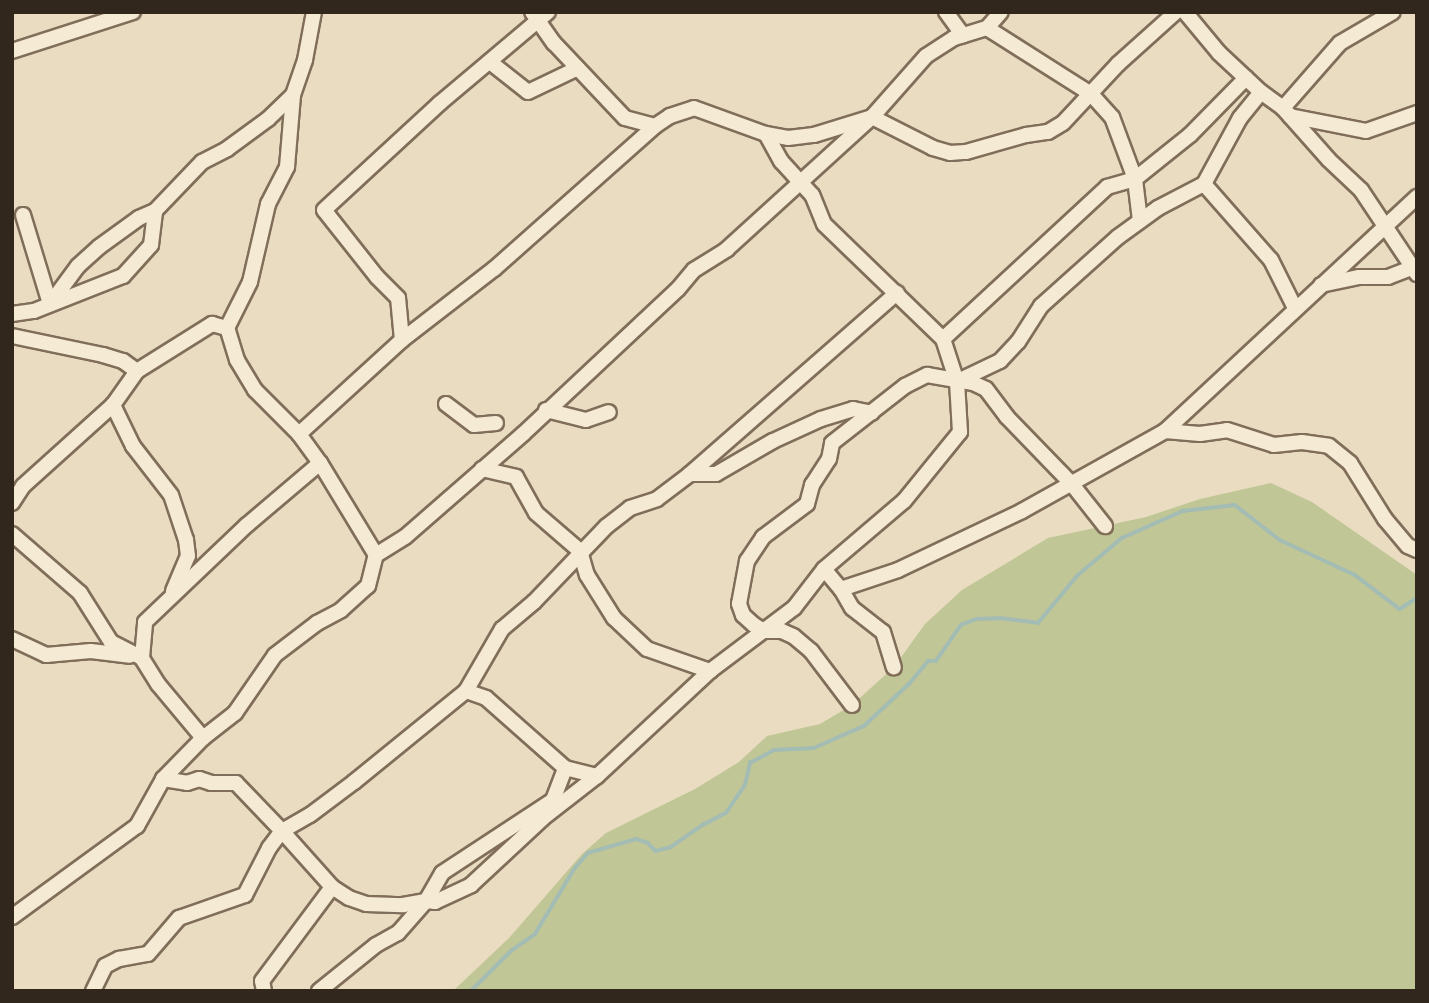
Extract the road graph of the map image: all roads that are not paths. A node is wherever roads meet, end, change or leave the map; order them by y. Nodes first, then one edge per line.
1 (133, 12) edge
2 (314, 12) edge
3 (946, 12) edge
4 (1001, 12) edge
5 (1176, 12) edge
6 (1185, 12) edge
7 (1393, 12) edge
8 (539, 15) edge
9 (110, 16) edge
10 (988, 29) junction
11 (963, 35) junction
12 (12, 51) edge
13 (490, 62) junction
14 (578, 68) junction
15 (1247, 78) junction
16 (1261, 92) junction
17 (1091, 94) junction
18 (293, 95) junction
19 (1287, 112) junction
20 (1417, 113) edge
21 (872, 117) junction
22 (654, 126) junction
23 (766, 134) junction
24 (1135, 179) junction
25 (798, 183) junction
26 (1204, 184) junction
27 (1417, 197) edge
28 (155, 211) junction
29 (23, 215) dead end
30 (1140, 221) junction
31 (1383, 226) junction
32 (1414, 271) edge
33 (1320, 285) junction
34 (897, 293) junction
35 (50, 304) junction
36 (1295, 307) junction
37 (12, 314) edge
38 (228, 328) junction
39 (12, 337) edge
40 (943, 339) junction
41 (402, 340) junction
42 (137, 371) junction
43 (957, 382) junction
44 (446, 404) dead end
45 (113, 405) junction
46 (546, 410) junction
47 (608, 412) dead end
48 (872, 413) junction
49 (496, 423) dead end
50 (1164, 431) junction
51 (299, 434) junction
52 (320, 463) junction
53 (482, 469) junction
54 (690, 474) junction
55 (1071, 483) junction
56 (12, 503) edge
57 (1105, 527) dead end
58 (12, 534) edge
59 (580, 551) junction
60 (1417, 551) edge
61 (376, 555) junction
62 (824, 569) junction
63 (841, 589) junction
64 (170, 597) junction
65 (764, 631) junction
66 (12, 639) edge
67 (142, 658) junction
68 (894, 667) dead end
69 (710, 671) junction
70 (466, 691) junction
71 (852, 705) dead end
72 (203, 738) junction
73 (565, 768) junction
74 (597, 776) junction
75 (163, 779) junction
76 (282, 831) junction
77 (332, 887) junction
78 (426, 901) junction
79 (12, 917) edge
80 (93, 991) edge
81 (264, 991) edge
82 (320, 991) edge

1 - 9 street
2 - 18 street
3 - 11 street
4 - 10 street
5 - 17 street
6 - 15 street
7 - 19 street
8 - 13 street
8 - 14 street
9 - 12 street
10 - 11 street
10 - 17 street
11 - 21 street
13 - 14 street
13 - 41 street
14 - 22 street
15 - 16 street
15 - 24 street
16 - 19 street
16 - 26 street
17 - 21 street
17 - 24 street
18 - 28 street
18 - 38 street
19 - 20 street
19 - 31 street
21 - 23 street
21 - 25 street
22 - 23 street
22 - 41 street
23 - 25 street
24 - 30 street
24 - 40 street
25 - 34 street
25 - 46 street
26 - 30 street
26 - 36 street
27 - 31 street
28 - 35 street
28 - 35 street
29 - 35 street
30 - 43 street
31 - 32 street
31 - 33 street
32 - 33 street
33 - 36 street
34 - 40 street
34 - 54 street
35 - 37 street
36 - 50 street
38 - 42 street
38 - 51 street
39 - 42 street
40 - 43 street
41 - 51 street
42 - 45 street
43 - 48 street
43 - 55 street
43 - 62 street
44 - 49 street
45 - 56 street
45 - 64 street
46 - 47 street
46 - 53 street
48 - 54 street
48 - 65 street
50 - 55 street
50 - 60 street
51 - 52 street
52 - 61 street
52 - 64 street
53 - 59 street
53 - 61 street
54 - 59 street
55 - 57 street
55 - 63 street
58 - 67 street
59 - 69 street
59 - 70 street
61 - 72 street
62 - 63 street
62 - 65 street
63 - 68 street
64 - 67 street
65 - 69 street
65 - 71 street
66 - 67 street
67 - 72 street
69 - 74 street
70 - 73 street
70 - 76 street
72 - 75 street
73 - 74 street
73 - 78 street
74 - 78 street
75 - 76 street
75 - 79 street
76 - 77 street
76 - 80 street
77 - 78 street
77 - 81 street
78 - 82 street

